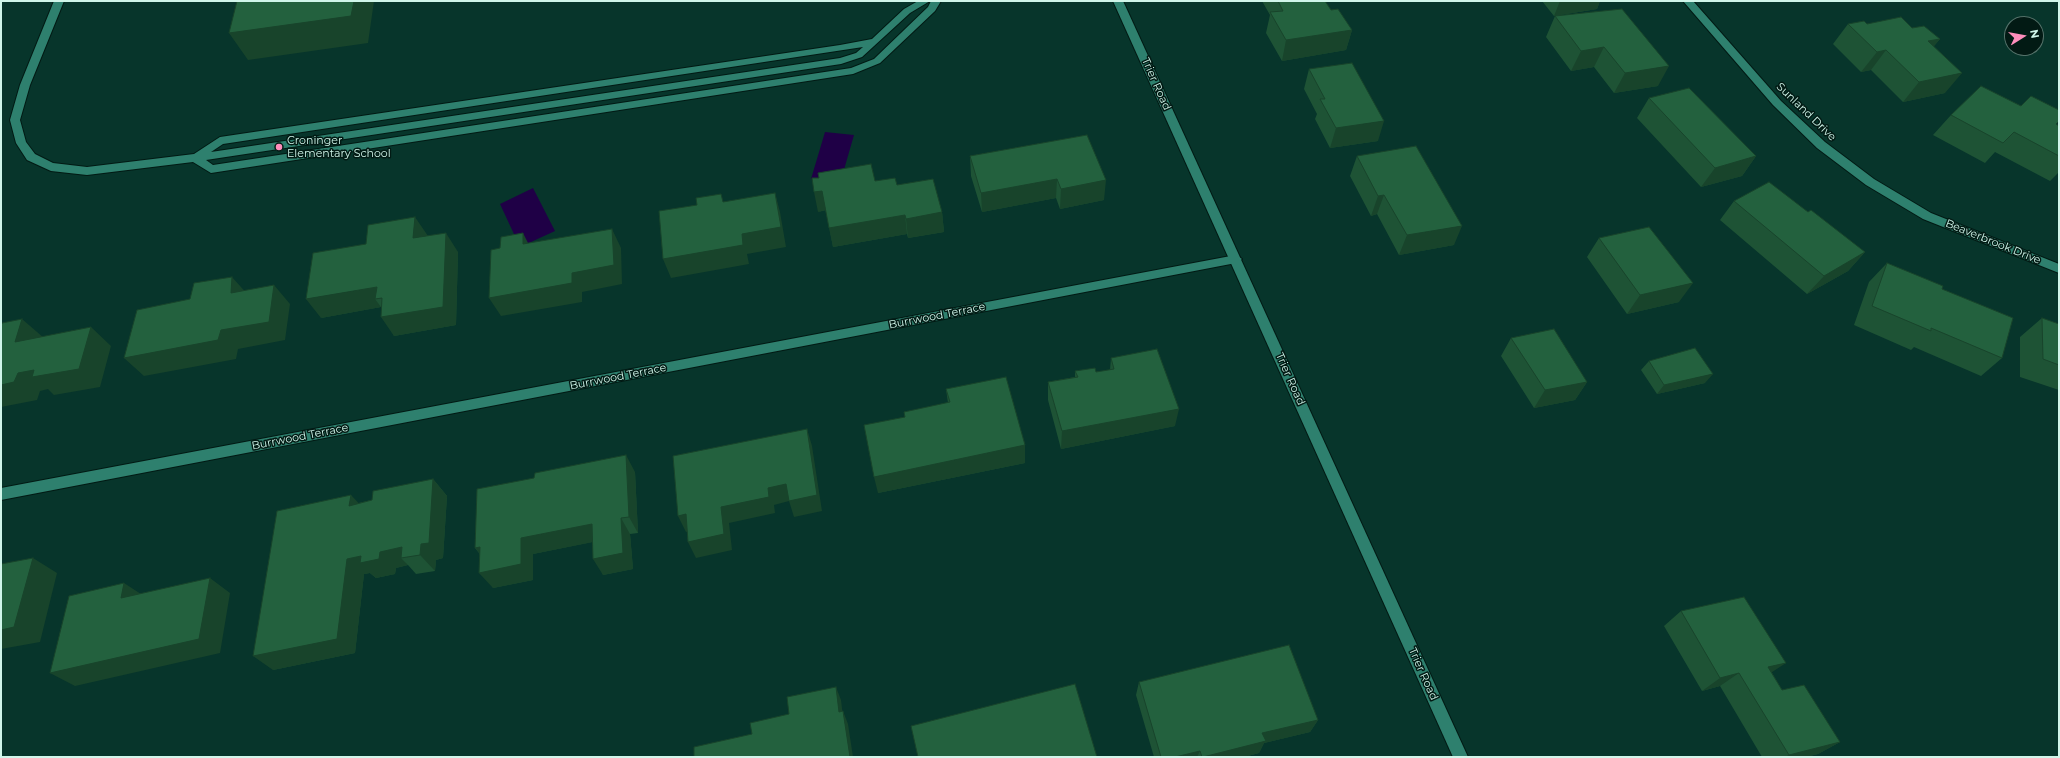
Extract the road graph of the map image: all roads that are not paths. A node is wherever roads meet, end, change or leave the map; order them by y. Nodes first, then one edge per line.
1 (59, 1) edge
2 (925, 1) edge
3 (936, 1) edge
4 (1118, 1) edge
5 (1688, 1) edge
6 (195, 158) junction
7 (1927, 216) joint
8 (1236, 259) junction
9 (2059, 269) edge
10 (1, 494) edge
11 (1461, 757) edge

1 - 6 street
2 - 6 street
3 - 6 street
4 - 8 street, Trier Road
5 - 7 street, Sunland Drive
7 - 9 street, Beaverbrook Drive
8 - 10 street, Burrwood Terrace
8 - 11 street, Trier Road

